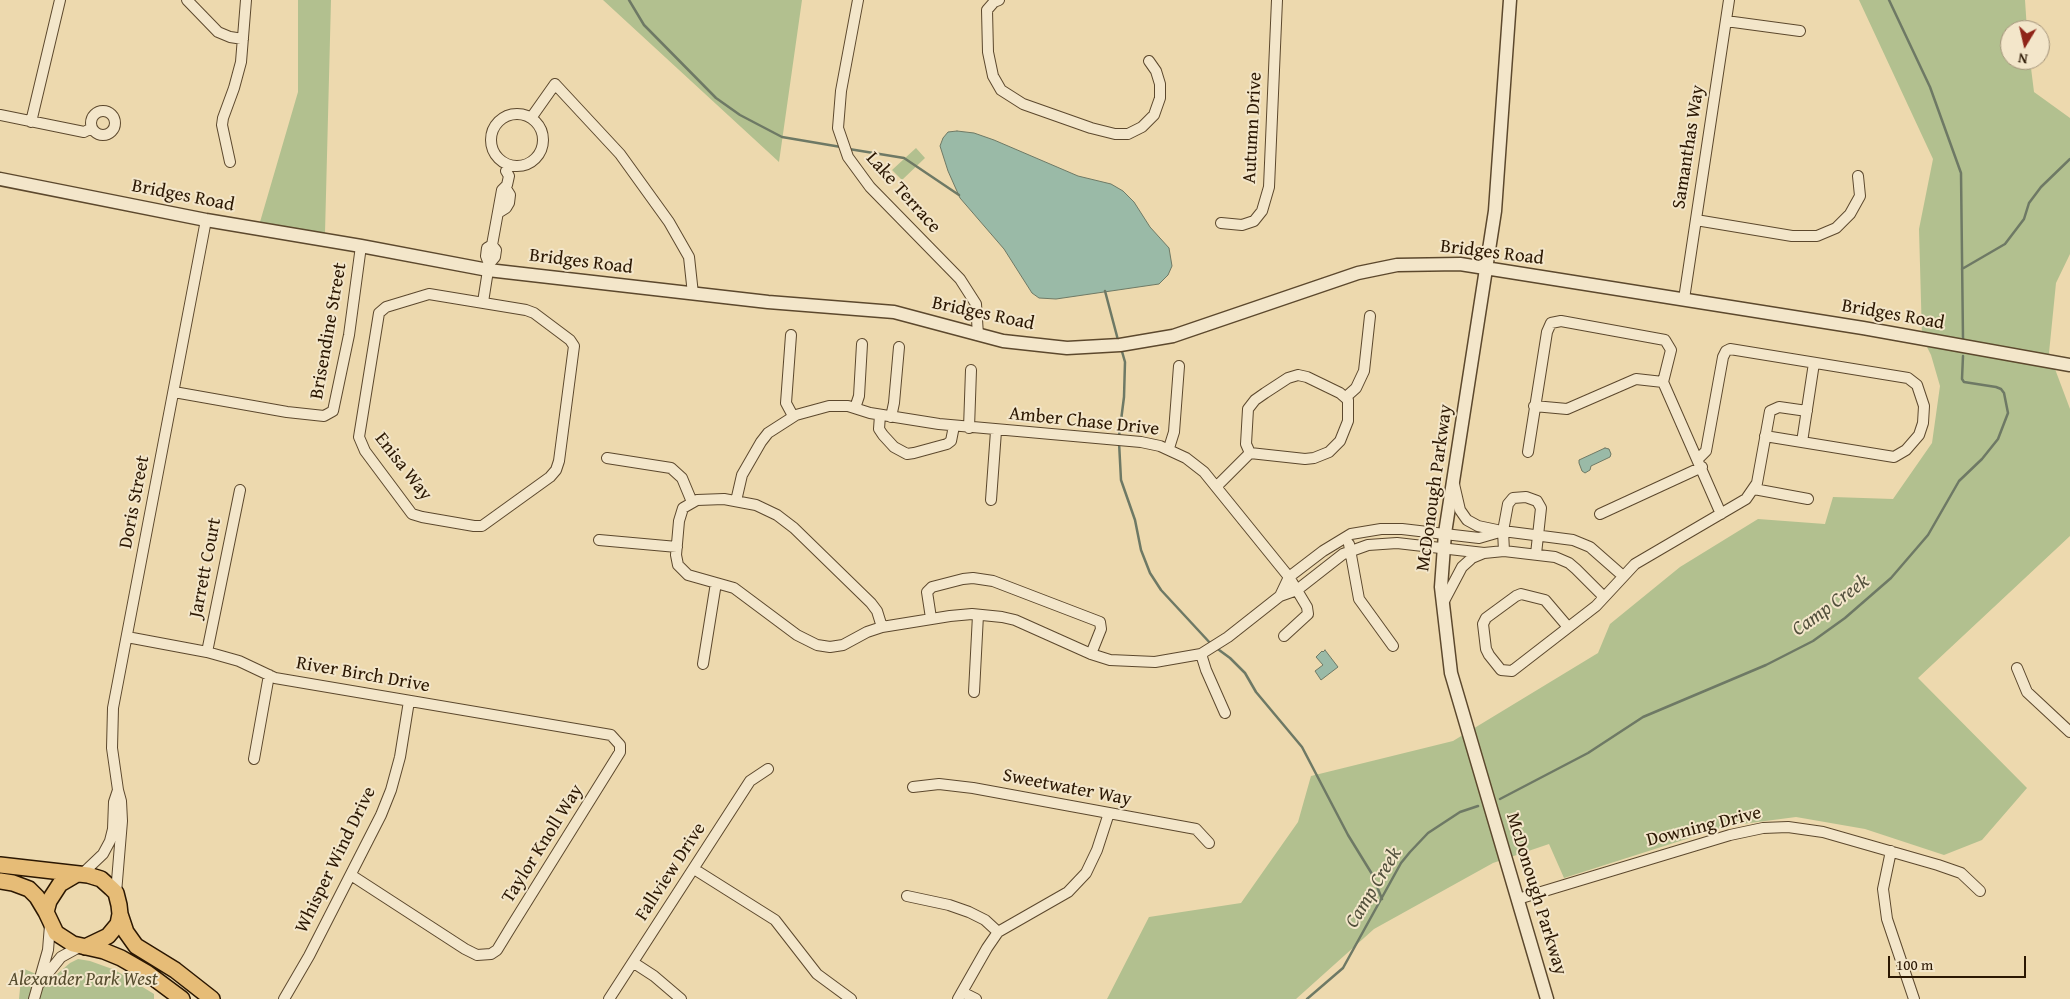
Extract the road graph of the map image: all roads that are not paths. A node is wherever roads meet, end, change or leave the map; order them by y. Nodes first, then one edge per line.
1 (60, 0) edge
2 (187, 0) edge
3 (246, 0) edge
4 (858, 0) edge
5 (999, 0) edge
6 (1278, 0) edge
7 (1510, 0) edge
8 (1729, 0) edge
9 (1726, 21) junction
10 (1800, 31) dead end
11 (243, 39) junction
12 (1149, 61) dead end
13 (0, 115) edge
14 (531, 118) junction
15 (30, 122) junction
16 (92, 128) dead end
17 (230, 162) dead end
18 (507, 167) junction
19 (1858, 176) dead end
20 (0, 179) edge
21 (206, 220) junction
22 (1696, 220) junction
23 (1221, 223) dead end
24 (360, 246) junction
25 (488, 267) junction
26 (1487, 268) junction
27 (693, 294) junction
28 (1684, 299) junction
29 (482, 302) junction
30 (1370, 316) dead end
31 (791, 335) dead end
32 (978, 335) junction
33 (862, 344) dead end
34 (899, 347) dead end
35 (1814, 363) junction
36 (2070, 365) edge
37 (1179, 366) dead end
38 (971, 370) dead end
39 (1663, 382) junction
40 (174, 392) junction
41 (1346, 397) junction
42 (1534, 406) junction
43 (855, 408) junction
44 (1807, 411) junction
45 (880, 415) junction
46 (793, 416) junction
47 (891, 417) junction
48 (954, 426) junction
49 (968, 428) junction
50 (996, 431) junction
51 (1765, 436) junction
52 (1802, 442) junction
53 (1169, 448) junction
54 (1528, 452) dead end
55 (1250, 453) junction
56 (607, 458) dead end
57 (1700, 463) junction
58 (1453, 482) junction
59 (1217, 486) junction
60 (240, 490) dead end
61 (1754, 490) junction
62 (1808, 499) dead end
63 (991, 500) dead end
64 (736, 501) junction
65 (692, 502) junction
66 (1600, 514) dead end
67 (1721, 514) junction
68 (1503, 531) junction
69 (1445, 533) junction
70 (1347, 536) junction
71 (1539, 536) junction
72 (599, 540) dead end
73 (676, 547) junction
74 (1443, 548) junction
75 (1351, 550) junction
76 (1504, 551) junction
77 (1484, 552) junction
78 (1536, 554) junction
79 (1623, 576) junction
80 (1289, 577) junction
81 (716, 583) junction
82 (1297, 590) junction
83 (1280, 596) junction
84 (1604, 597) junction
85 (1442, 604) junction
86 (978, 615) junction
87 (931, 618) junction
88 (882, 627) junction
89 (1568, 627) junction
90 (1284, 636) dead end
91 (127, 637) junction
92 (1393, 646) dead end
93 (207, 652) junction
94 (1092, 654) junction
95 (1202, 654) junction
96 (703, 664) dead end
97 (2017, 668) dead end
98 (269, 675) junction
99 (974, 692) dead end
100 (409, 701) junction
101 (1225, 712) dead end
102 (2070, 732) edge
103 (597, 733) joint
104 (254, 759) dead end
105 (768, 769) dead end
106 (912, 787) dead end
107 (118, 790) junction
108 (1109, 813) junction
109 (1209, 843) dead end
110 (1891, 851) junction
111 (0, 865) edge
112 (694, 869) junction
113 (80, 874) junction
114 (350, 875) junction
115 (0, 882) edge
116 (1980, 891) dead end
117 (116, 893) junction
118 (907, 896) dead end
119 (1518, 899) junction
120 (120, 914) junction
121 (48, 918) junction
122 (998, 932) junction
123 (83, 946) junction
124 (634, 963) junction
125 (39, 984) junction
126 (960, 996) edge
127 (34, 999) edge
128 (182, 999) edge
129 (212, 999) edge
130 (284, 999) edge
131 (609, 999) edge
132 (681, 999) edge
133 (851, 999) edge
134 (976, 999) edge
135 (1548, 999) edge
136 (1914, 999) edge

1 - 15 street
2 - 11 street
3 - 11 street
4 - 32 street, Lake Terrace
5 - 12 street
6 - 23 street, Autumn Drive
7 - 26 street, McDonough Parkway
8 - 9 street, Samanthas Way
9 - 10 street
9 - 22 street, Samanthas Way
11 - 17 street
13 - 15 street
14 - 18 street
14 - 18 street
14 - 27 street
15 - 16 street
18 - 25 street
19 - 22 street
20 - 21 street, Bridges Road
21 - 24 street, Bridges Road
21 - 40 street, Doris Street
22 - 28 street, Samanthas Way
24 - 25 street, Bridges Road
24 - 40 street, Brisendine Street
25 - 27 street, Bridges Road
25 - 29 street
26 - 28 street, Bridges Road
26 - 32 street, Bridges Road
26 - 58 street, McDonough Parkway
27 - 32 street, Bridges Road
28 - 36 street, Bridges Road
29 - 29 street, Enisa Way
30 - 41 street
31 - 46 street
33 - 43 street
34 - 47 street
35 - 44 street
35 - 52 street
35 - 57 street
37 - 53 street, Amber Chase Drive
38 - 49 street
39 - 42 street
39 - 42 street
39 - 57 street
40 - 91 street, Doris Street
41 - 55 street
41 - 55 street
42 - 54 street
43 - 45 street, Amber Chase Drive
43 - 46 street, Amber Chase Drive
44 - 51 street
44 - 52 street
45 - 47 street, Amber Chase Drive
45 - 48 street
46 - 64 street, Amber Chase Drive
47 - 48 street, Amber Chase Drive
48 - 49 street, Amber Chase Drive
49 - 50 street, Amber Chase Drive
50 - 53 street, Amber Chase Drive
50 - 63 street, Amber Chase Drive
51 - 52 street
51 - 61 street
53 - 59 street, Amber Chase Drive
55 - 59 street
56 - 65 street
57 - 66 street
57 - 67 street
58 - 68 street
58 - 69 street, McDonough Parkway
59 - 80 street, Amber Chase Drive
60 - 93 street, Jarrett Court
61 - 62 street
61 - 67 street
64 - 65 street
64 - 88 street
65 - 73 street
67 - 79 street
68 - 69 street
68 - 71 street
68 - 71 street
68 - 76 street
69 - 70 street
69 - 74 street, McDonough Parkway
70 - 75 street
70 - 80 street
71 - 78 street
71 - 79 street
72 - 73 street
73 - 81 street
74 - 75 street
74 - 77 street
74 - 85 street, McDonough Parkway
75 - 82 street
75 - 92 street
76 - 77 street
76 - 78 street
77 - 85 street
78 - 84 street
79 - 84 street
80 - 82 street, Amber Chase Drive
80 - 83 street
81 - 88 street
81 - 96 street
82 - 83 street
82 - 90 street, Amber Chase Drive
83 - 95 street
84 - 89 street
85 - 119 street, McDonough Parkway
86 - 87 street
86 - 94 street
86 - 99 street
87 - 88 street
87 - 94 street
89 - 89 street
91 - 93 street, River Birch Drive
91 - 107 street, Doris Street
93 - 98 street, River Birch Drive
94 - 95 street
95 - 101 street
97 - 102 street
98 - 100 street, River Birch Drive
98 - 104 street
100 - 103 street, River Birch Drive
100 - 114 street, Whisper Wind Drive
103 - 114 street, Taylor Knoll Way
105 - 112 street, Fallview Drive
106 - 108 street, Sweetwater Way
107 - 113 street, Doris Street
107 - 117 street, Doris Street
108 - 109 street, Sweetwater Way
108 - 122 street
110 - 116 street, Downing Drive
110 - 119 street, Downing Drive
110 - 136 street
111 - 113 main road
112 - 124 street, Fallview Drive
112 - 133 street
113 - 117 main road
113 - 121 main road
114 - 130 street, Whisper Wind Drive
115 - 121 main road
117 - 120 main road
118 - 122 street
119 - 135 street, McDonough Parkway
120 - 123 main road
120 - 129 main road
121 - 123 main road
121 - 125 street
122 - 126 street
123 - 125 street
123 - 128 main road
124 - 131 street, Fallview Drive
124 - 132 street
125 - 127 street
126 - 134 street

